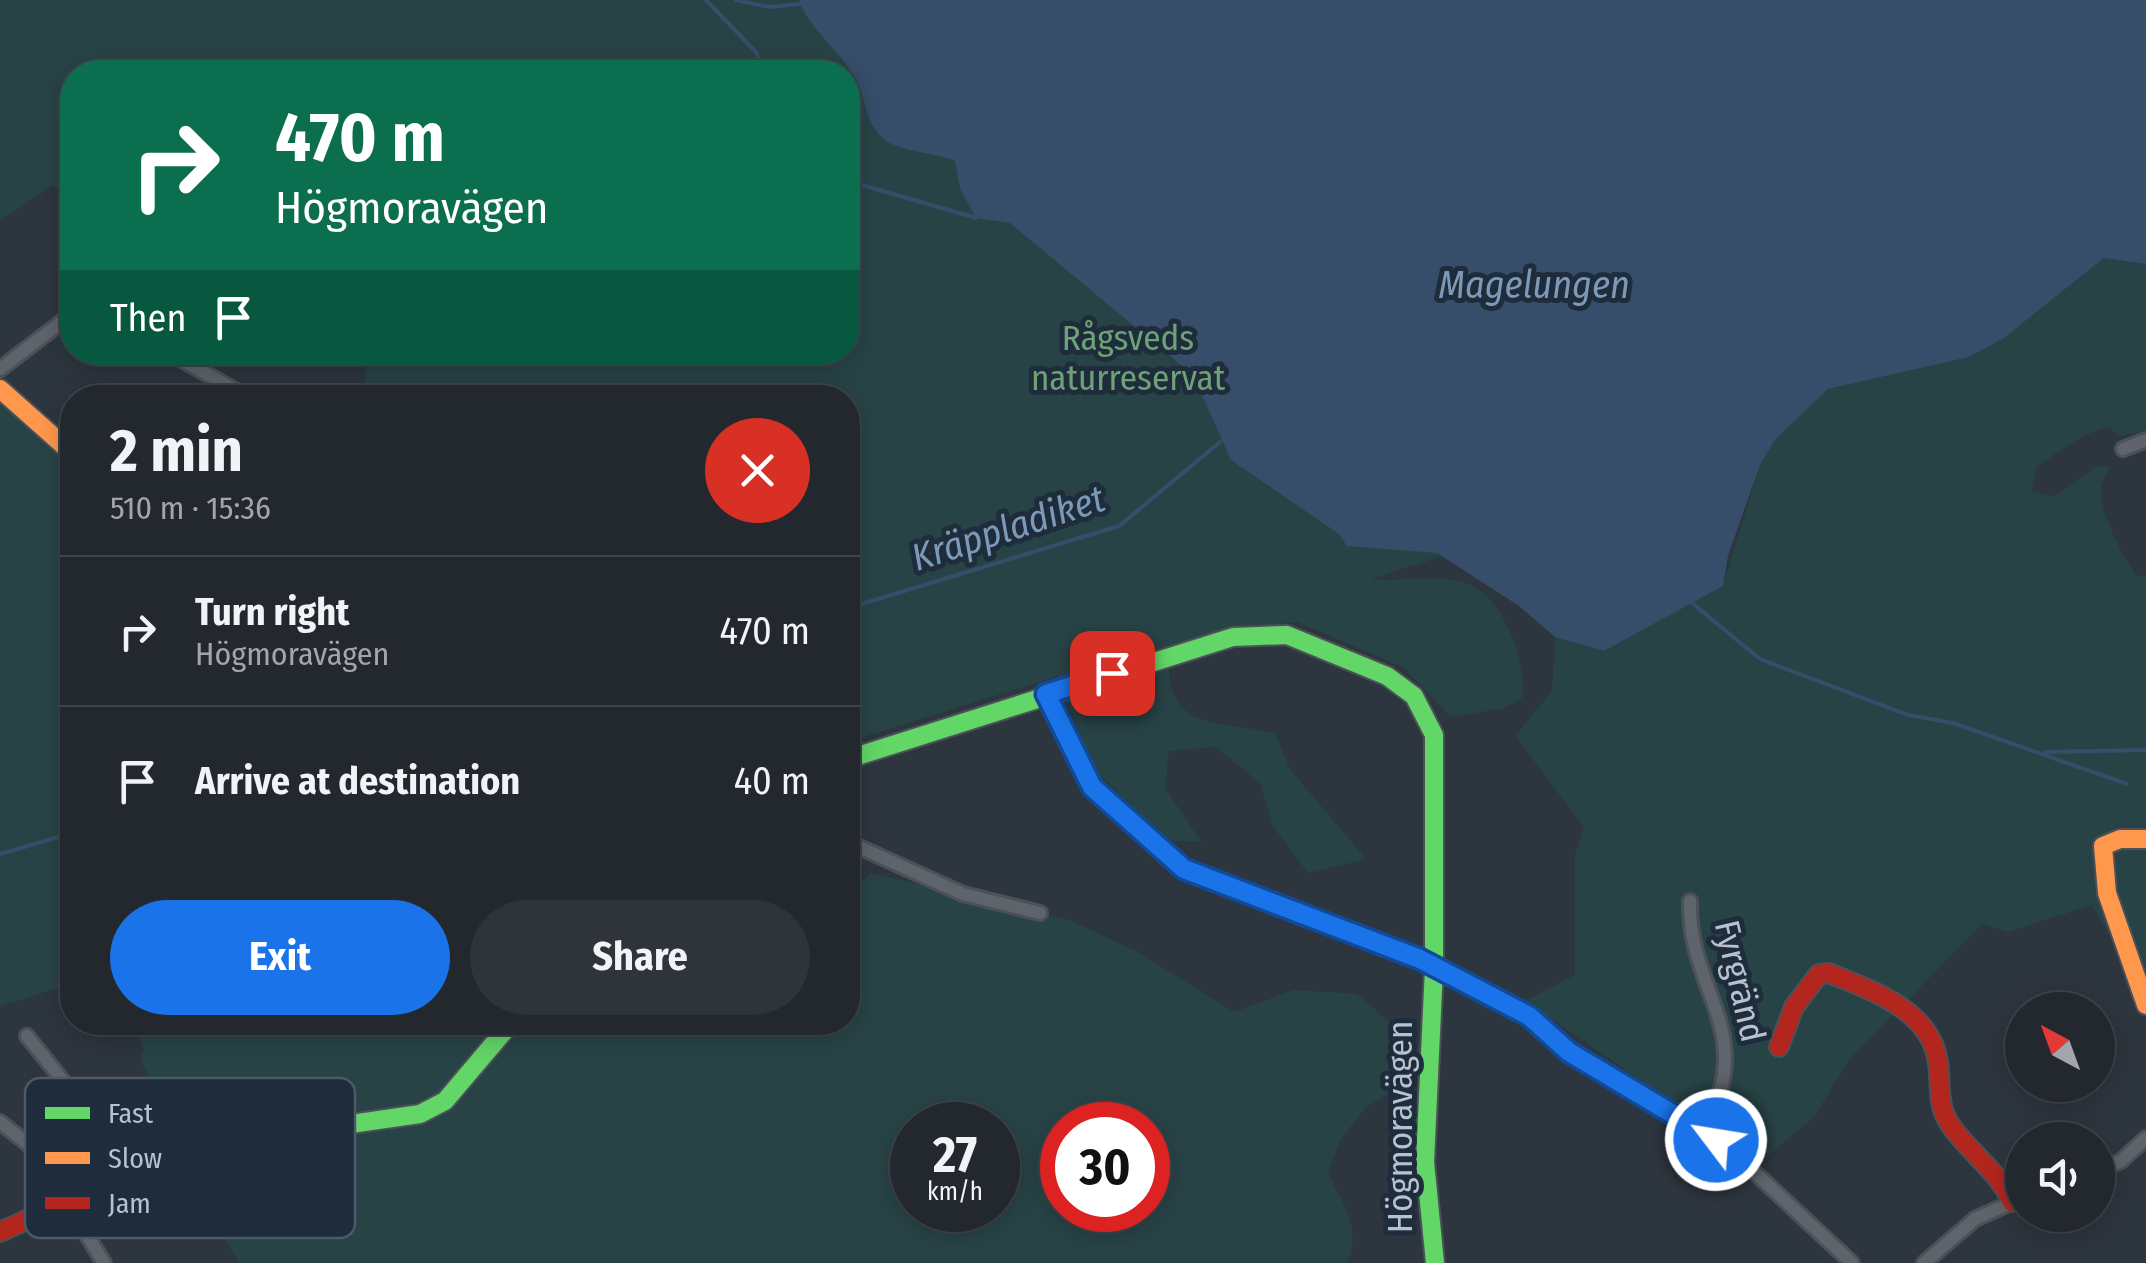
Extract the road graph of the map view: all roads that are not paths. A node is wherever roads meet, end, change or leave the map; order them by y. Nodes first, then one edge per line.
1 (60, 323) edge
2 (191, 365) edge
3 (0, 369) edge
4 (226, 385) edge
5 (0, 389) edge
6 (2146, 440) edge
7 (60, 443) edge
8 (2123, 448) dead end
9 (1046, 694) junction
10 (860, 755) edge
11 (2146, 839) edge
12 (860, 847) edge
13 (1690, 900) dead end
14 (1040, 913) dead end
15 (1434, 968) junction
16 (2146, 1005) edge
17 (501, 1035) edge
18 (27, 1036) dead end
19 (1779, 1047) dead end
20 (61, 1078) edge
21 (0, 1122) edge
22 (355, 1123) edge
23 (1703, 1131) junction
24 (2146, 1138) edge
25 (25, 1142) edge
26 (2115, 1164) edge
27 (2005, 1182) edge
28 (2005, 1206) edge
29 (25, 1220) edge
30 (0, 1232) edge
31 (89, 1238) edge
32 (104, 1263) edge
33 (1435, 1263) edge
34 (1852, 1263) edge
35 (1924, 1263) edge

1 - 3 street
2 - 4 street
5 - 7 street
6 - 8 street
9 - 10 street, Högmoravägen
9 - 15 street
9 - 15 street, Högmoravägen
11 - 16 street
12 - 14 street
13 - 23 street, Fyrgränd
15 - 23 street
15 - 33 street, Högmoravägen
17 - 22 street
18 - 20 street
19 - 27 street, Fyrgränd
21 - 25 street
23 - 34 street
24 - 26 street
28 - 35 street
29 - 30 street
31 - 32 street

